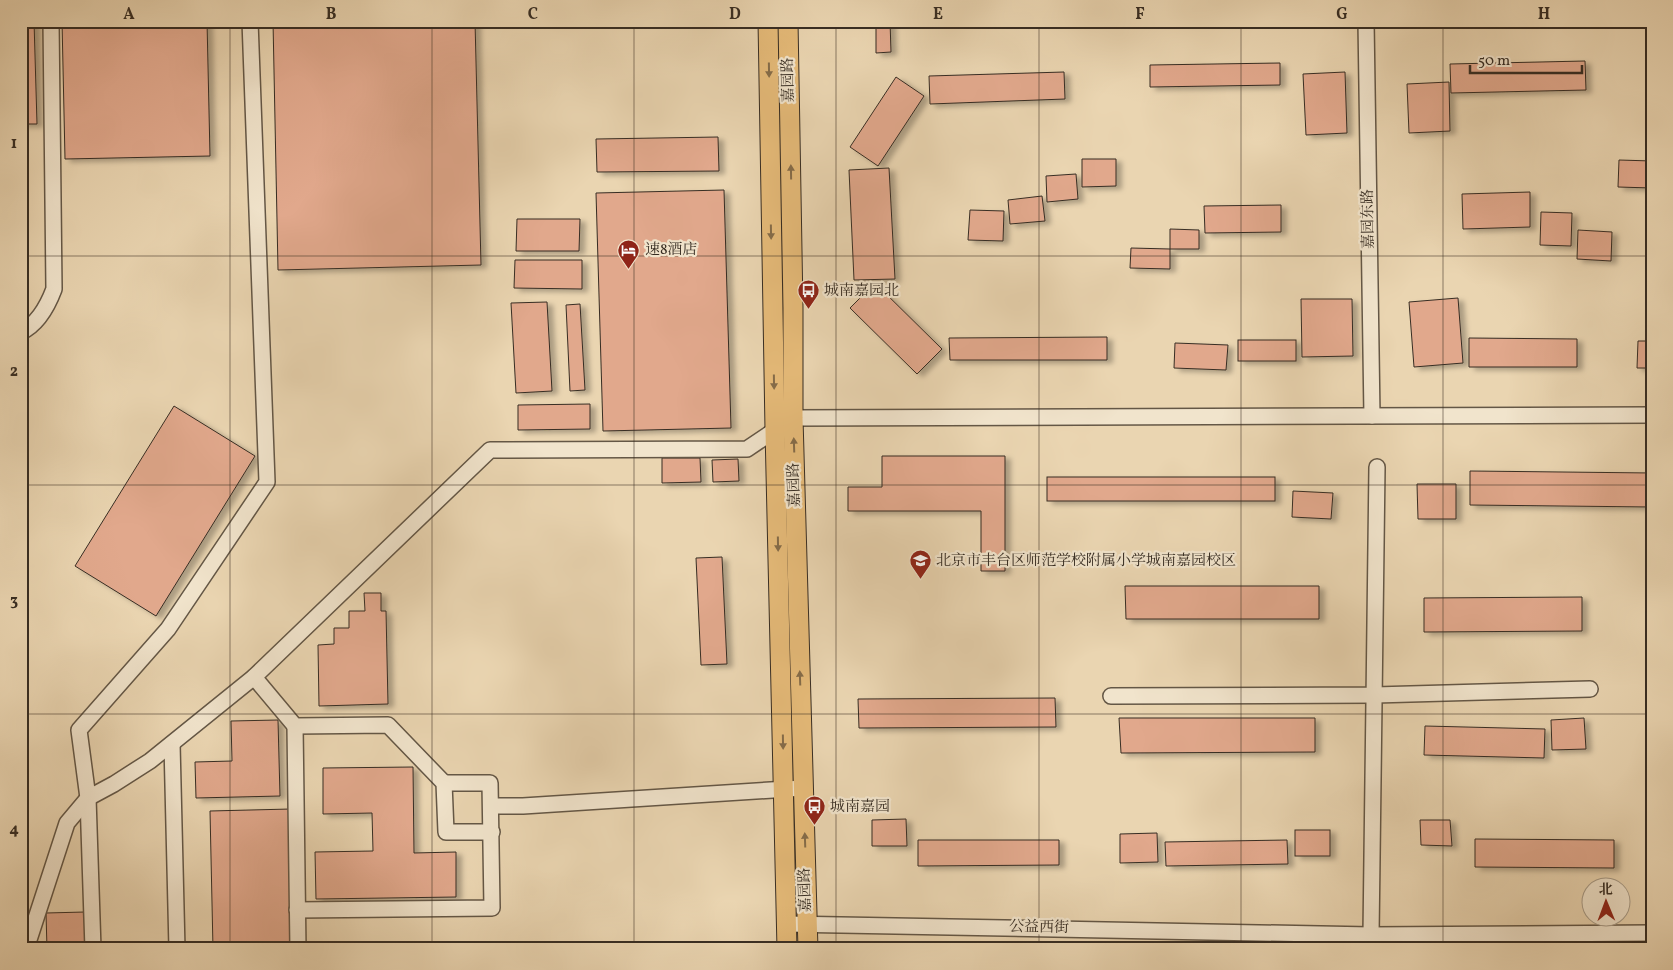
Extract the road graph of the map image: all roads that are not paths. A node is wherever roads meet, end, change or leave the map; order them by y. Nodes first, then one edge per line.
1 (51, 21) edge
2 (250, 21) edge
3 (768, 21) edge
4 (788, 21) edge
5 (1366, 21) edge
6 (21, 332) edge
7 (1372, 416) junction
8 (1652, 416) edge
9 (793, 418) junction
10 (775, 430) junction
11 (1377, 467) dead end
12 (254, 677) junction
13 (1590, 689) dead end
14 (1375, 695) junction
15 (1111, 696) dead end
16 (295, 726) junction
17 (172, 744) junction
18 (444, 783) junction
19 (803, 788) junction
20 (784, 789) junction
21 (88, 798) junction
22 (491, 806) junction
23 (492, 832) junction
24 (297, 910) junction
25 (786, 924) junction
26 (807, 924) junction
27 (1652, 933) edge
28 (1371, 935) junction
29 (1426, 942) edge
30 (26, 949) edge
31 (93, 949) edge
32 (178, 949) edge
33 (298, 949) edge
34 (787, 949) edge
35 (808, 949) edge

1 - 6 street
2 - 21 street
3 -> 10 main road, 嘉园路
9 -> 4 main road, 嘉园路
5 - 7 street, 嘉园东路
7 - 8 street
7 - 9 street
9 - 10 street
19 -> 9 main road, 嘉园路
10 - 12 street
10 -> 20 main road, 嘉园路
11 - 14 street
12 - 16 street
12 - 17 street
13 - 14 street
14 - 15 street
14 - 28 street
16 - 18 street
16 - 24 street
17 - 21 street
17 - 32 street
18 - 22 street
18 - 23 street
19 - 20 street
26 -> 19 main road, 嘉园路
20 - 22 street
20 - 25 main road, 嘉园路
21 - 30 street
21 - 31 street
22 - 23 street
23 - 24 street
24 - 33 street
25 - 26 street, 公益西街
25 - 34 main road, 嘉园路
26 - 28 street, 公益西街
26 - 35 main road, 嘉园路
27 - 29 street, 公益西街
28 - 29 street, 公益西街

